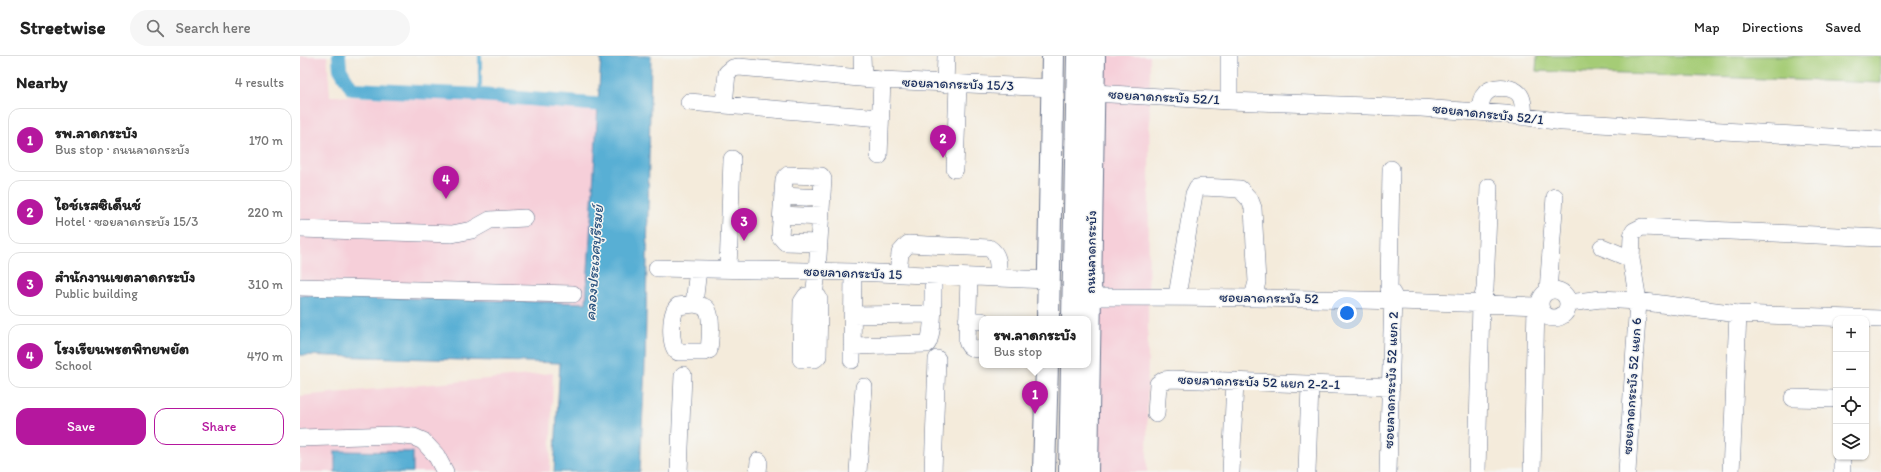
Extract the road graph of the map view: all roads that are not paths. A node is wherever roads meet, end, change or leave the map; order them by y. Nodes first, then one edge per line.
1 (862, 56) edge
2 (946, 56) edge
3 (1053, 56) edge
4 (1063, 56) edge
5 (1078, 56) edge
6 (1094, 56) edge
7 (1229, 56) edge
8 (751, 62) edge
9 (863, 78) junction
10 (882, 80) junction
11 (952, 84) junction
12 (1053, 88) junction
13 (1094, 93) junction
14 (1229, 101) junction
15 (689, 102) dead end
16 (724, 105) junction
17 (1480, 112) junction
18 (1524, 116) junction
19 (880, 118) junction
20 (1881, 140) edge
21 (879, 156) dead end
22 (732, 159) dead end
23 (955, 169) dead end
24 (1391, 169) dead end
25 (1489, 187) dead end
26 (1555, 197) dead end
27 (782, 214) junction
28 (821, 217) junction
29 (525, 218) dead end
30 (300, 229) edge
31 (1881, 238) edge
32 (819, 243) junction
33 (1602, 246) dead end
34 (1631, 258) junction
35 (657, 268) dead end
36 (698, 269) junction
37 (728, 269) junction
38 (817, 272) junction
39 (852, 272) junction
40 (898, 274) junction
41 (933, 276) junction
42 (968, 277) junction
43 (998, 278) junction
44 (1048, 280) junction
45 (300, 287) edge
46 (1090, 291) junction
47 (1178, 291) junction
48 (1254, 292) junction
49 (573, 294) dead end
50 (1391, 295) junction
51 (814, 296) dead end
52 (1482, 298) junction
53 (1542, 300) junction
54 (1638, 301) junction
55 (1569, 302) junction
56 (694, 304) dead end
57 (932, 314) junction
58 (1738, 314) junction
59 (852, 315) junction
60 (1048, 316) edge
61 (1058, 316) edge
62 (1073, 316) edge
63 (1090, 316) edge
64 (1833, 318) edge
65 (1869, 319) edge
66 (1881, 319) edge
67 (975, 320) edge
68 (979, 349) edge
69 (937, 359) dead end
70 (1047, 368) edge
71 (1057, 368) edge
72 (1072, 368) edge
73 (1089, 368) edge
74 (683, 375) dead end
75 (1235, 381) junction
76 (1310, 385) junction
77 (864, 387) dead end
78 (1391, 387) junction
79 (1793, 398) dead end
80 (1833, 399) edge
81 (1156, 414) dead end
82 (300, 438) edge
83 (1842, 460) edge
84 (445, 472) edge
85 (680, 472) edge
86 (858, 472) edge
87 (933, 472) edge
88 (1044, 472) edge
89 (1054, 472) edge
90 (1070, 472) edge
91 (1087, 472) edge
92 (1231, 472) edge
93 (1307, 472) edge
94 (1388, 472) edge
95 (1477, 472) edge
96 (1532, 472) edge
97 (1627, 472) edge
98 (1731, 472) edge
99 (1842, 472) edge

1 - 9 street
2 - 11 street
3 - 12 main road
4 - 61 main road
5 - 62 main road
6 - 13 main road, ถนนลาดกระบัง
7 - 14 street
8 - 9 street, ซอยลาดกระบัง 15/3
8 - 16 street, ซอยลาดกระบัง 15/3
9 - 10 street, ซอยลาดกระบัง 15/3
10 - 11 street, ซอยลาดกระบัง 15/3
10 - 19 street
11 - 12 street, ซอยลาดกระบัง 15/3
11 - 23 street
12 - 44 main road
13 - 14 street, ซอยลาดกระบัง 52/1
13 - 46 main road, ถนนลาดกระบัง
14 - 17 street, ซอยลาดกระบัง 52/1
15 - 16 street
16 - 19 street
17 - 18 street, ซอยลาดกระบัง 52/1
17 - 18 street
18 - 20 street, ซอยลาดกระบัง 52/1
19 - 21 street
22 - 37 street
24 - 50 street, ซอยลาดกระบัง 52 แยก 2
25 - 52 street
26 - 53 street
27 - 28 street
27 - 28 street
27 - 32 street
28 - 32 street
29 - 30 street
31 - 34 street, ซอยลาดกระบัง 52 แยก 6
32 - 38 street
33 - 34 street
34 - 54 street, ซอยลาดกระบัง 52 แยก 6
35 - 36 street, ซอยลาดกระบัง 15
36 - 37 street, ซอยลาดกระบัง 15
36 - 56 street
37 - 38 street, ซอยลาดกระบัง 15
38 - 39 street, ซอยลาดกระบัง 15
38 - 51 street
39 - 40 street, ซอยลาดกระบัง 15
39 - 59 street
40 - 41 street, ซอยลาดกระบัง 15
40 - 43 street
41 - 42 street, ซอยลาดกระบัง 15
41 - 57 street
42 - 43 street, ซอยลาดกระบัง 15
42 - 67 street
43 - 44 street, ซอยลาดกระบัง 15
44 - 60 main road
45 - 49 street
46 - 47 street, ซอยลาดกระบัง 52
46 - 63 main road, ถนนลาดกระบัง
47 - 48 street, ซอยลาดกระบัง 52
47 - 48 street
48 - 50 street, ซอยลาดกระบัง 52
50 - 52 street, ซอยลาดกระบัง 52
50 - 78 street, ซอยลาดกระบัง 52 แยก 2
52 - 53 street, ซอยลาดกระบัง 52
52 - 95 street
53 - 55 street, ซอยลาดกระบัง 52
53 - 55 street, ซอยลาดกระบัง 52
53 - 96 street
54 - 55 street
54 - 58 street
54 - 97 street, ซอยลาดกระบัง 52 แยก 6
57 - 59 street
57 - 59 street
58 - 64 street
58 - 98 street
65 - 66 street
67 - 68 street
69 - 87 street
70 - 88 main road
71 - 89 main road
72 - 90 main road
73 - 91 main road, ถนนลาดกระบัง
74 - 85 street
75 - 76 street, ซอยลาดกระบัง 52 แยก 2-2-1
75 - 81 street, ซอยลาดกระบัง 52 แยก 2-2-1
75 - 92 street
76 - 78 street, ซอยลาดกระบัง 52 แยก 2-2-1
76 - 93 street
77 - 86 street
78 - 94 street, ซอยลาดกระบัง 52 แยก 2
79 - 80 street
82 - 84 street
83 - 99 street

